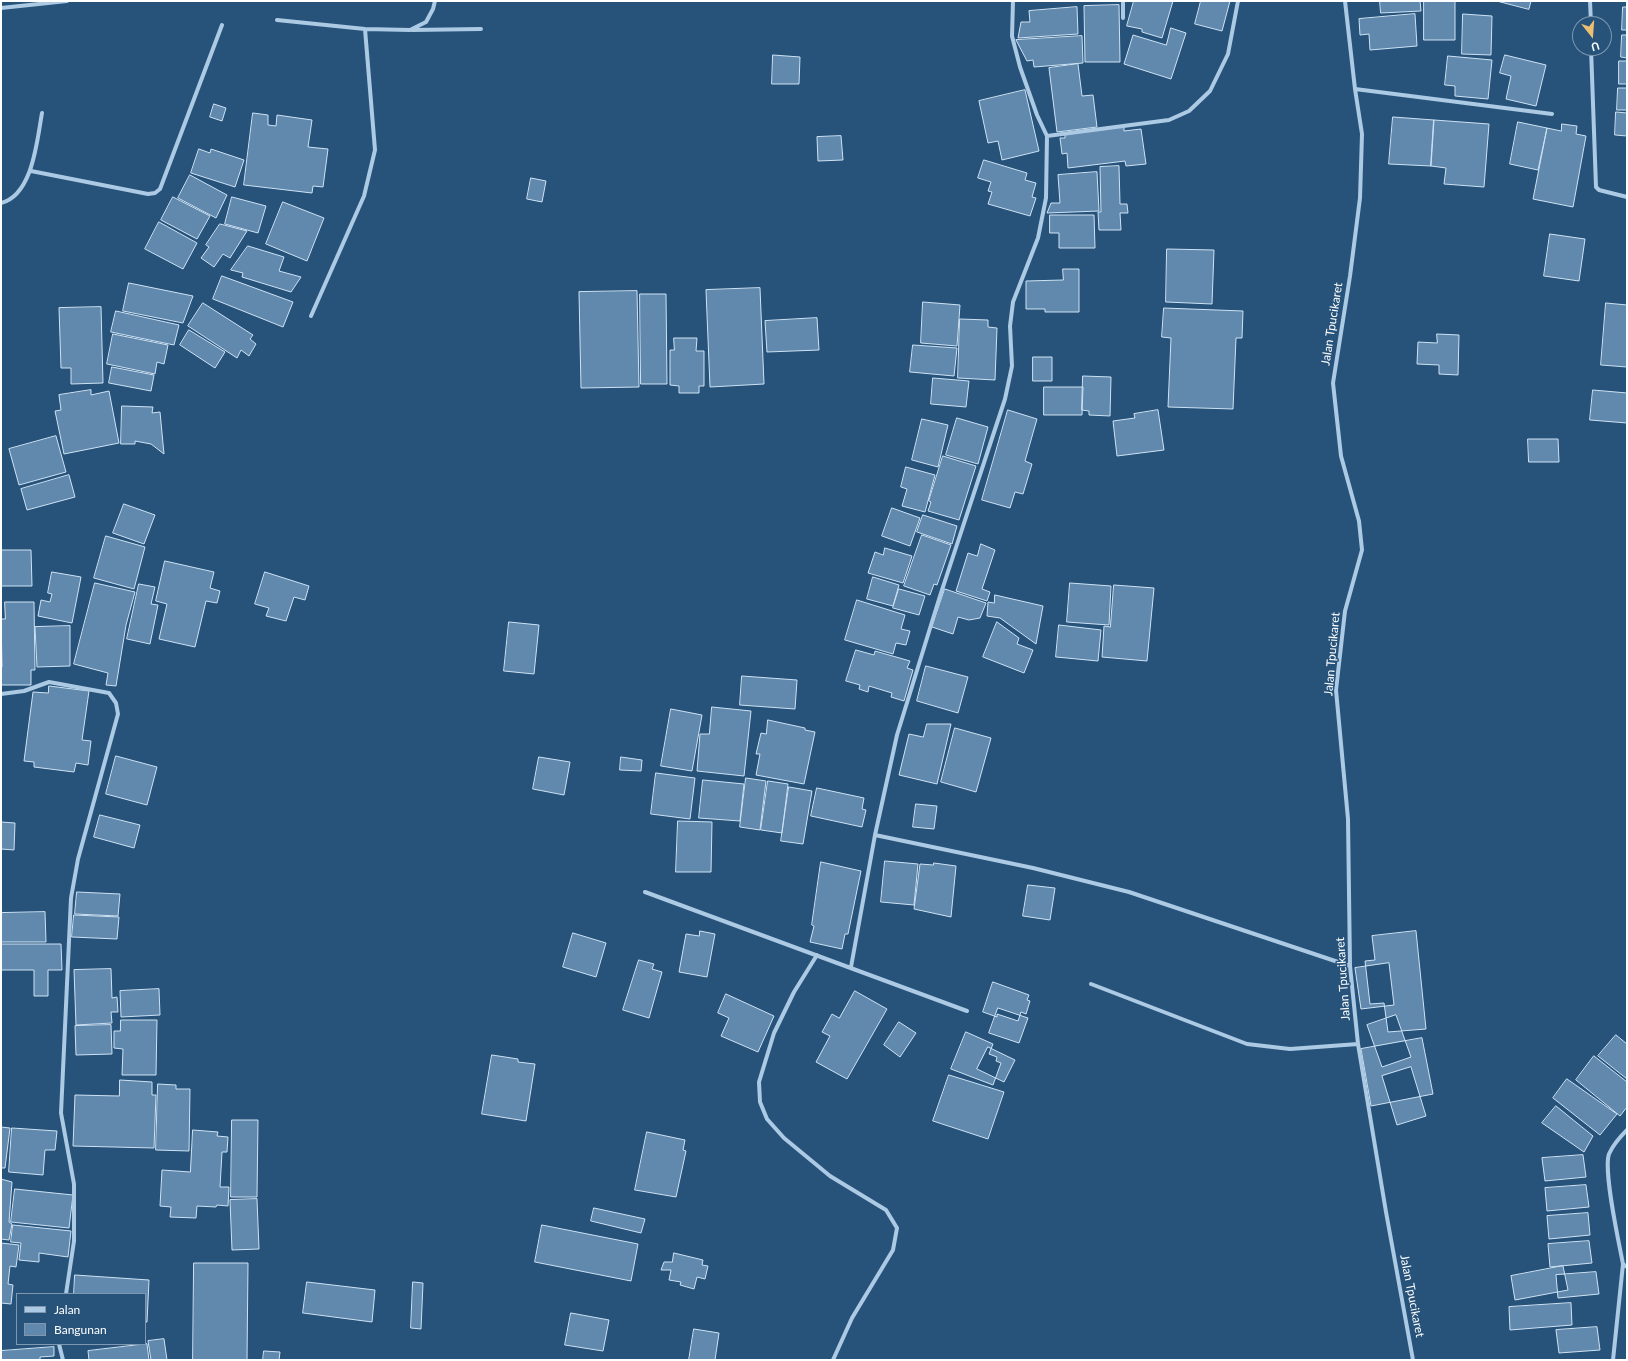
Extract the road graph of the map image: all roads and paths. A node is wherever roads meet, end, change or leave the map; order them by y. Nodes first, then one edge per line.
1 (67, 1) edge
2 (435, 1) edge
3 (1013, 1) edge
4 (1123, 1) edge
5 (1238, 1) edge
6 (1345, 1) edge
7 (1590, 1) edge
8 (1, 8) edge
9 (1591, 16) edge
10 (1124, 18) dead end
11 (277, 20) dead end
12 (222, 25) dead end
13 (365, 29) junction
14 (481, 29) dead end
15 (410, 30) junction
16 (1591, 56) edge
17 (1354, 89) junction
18 (42, 113) dead end
19 (1552, 114) dead end
20 (1047, 136) junction
21 (31, 171) junction
22 (1627, 197) edge
23 (1, 203) edge
24 (311, 316) dead end
25 (1, 694) edge
26 (875, 835) junction
27 (645, 892) dead end
28 (817, 955) junction
29 (1350, 966) junction
30 (851, 967) junction
31 (1091, 984) dead end
32 (967, 1011) dead end
33 (1358, 1044) junction
34 (1627, 1130) edge
35 (1625, 1266) edge
36 (66, 1293) edge
37 (59, 1345) edge
38 (63, 1360) edge
39 (833, 1360) edge
40 (1413, 1360) edge
41 (1613, 1360) edge

1 - 8 street
2 - 15 street
3 - 20 street
4 - 10 street
5 - 20 street
6 - 17 street, Jalan Tpucikaret
7 - 9 street
11 - 13 street
12 - 21 street
13 - 15 street
13 - 24 street
14 - 15 street
16 - 22 street
17 - 19 street
17 - 29 street, Jalan Tpucikaret
18 - 21 street
20 - 26 street
21 - 23 street
25 - 36 street
26 - 29 street
26 - 30 street
27 - 28 street
28 - 30 street
28 - 39 street
29 - 33 street, Jalan Tpucikaret
30 - 32 street
31 - 33 street
33 - 40 street, Jalan Tpucikaret
34 - 35 street
35 - 41 street
37 - 38 street

